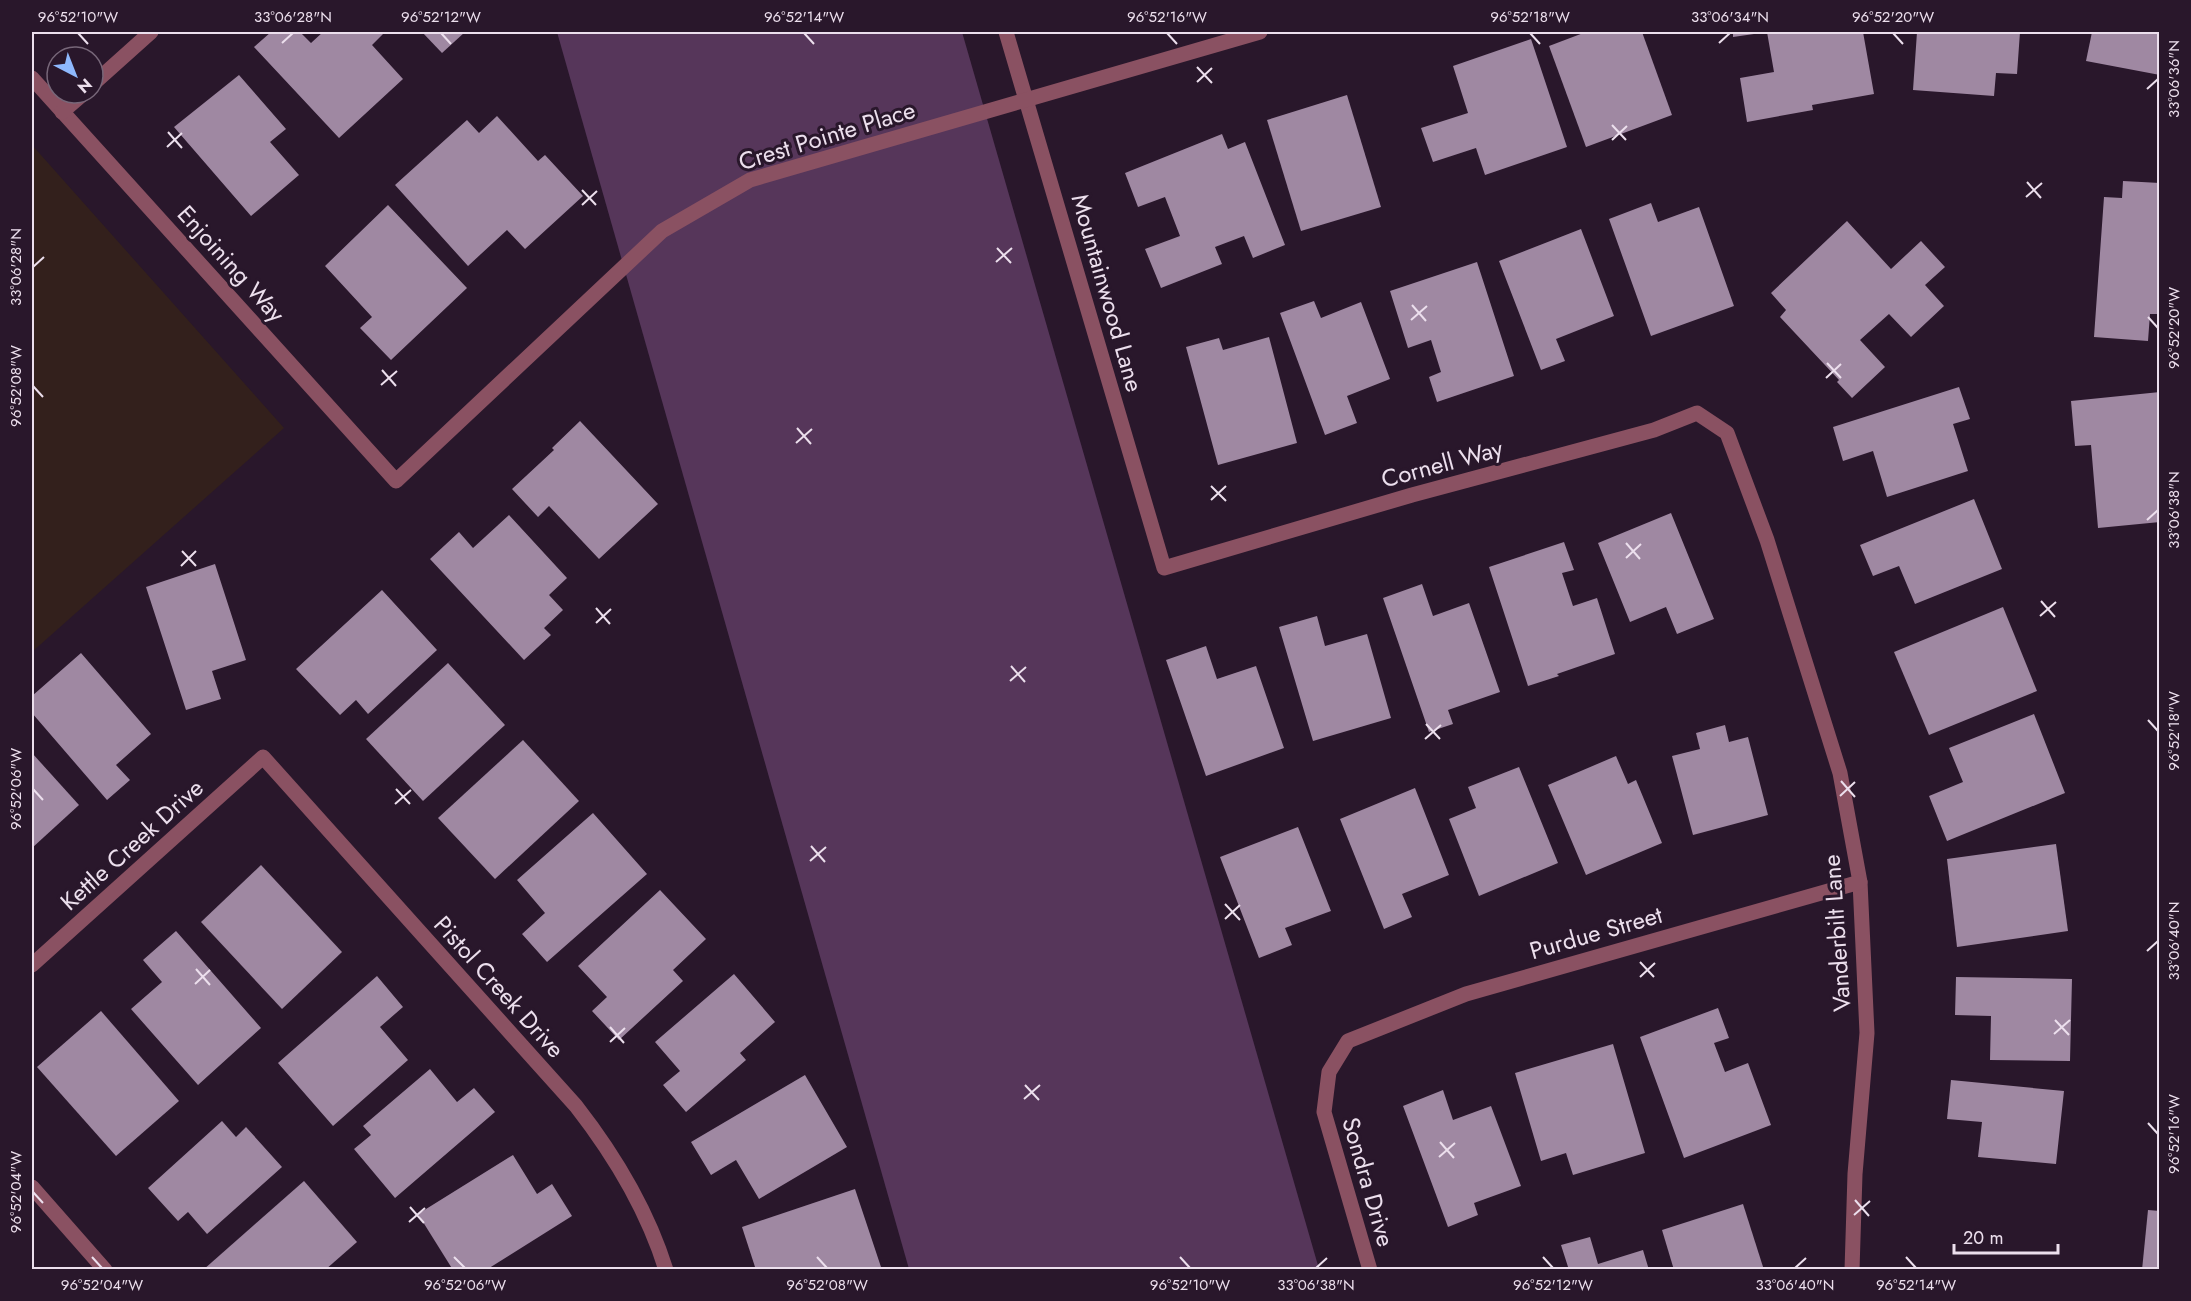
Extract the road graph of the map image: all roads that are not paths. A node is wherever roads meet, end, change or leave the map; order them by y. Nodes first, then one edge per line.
1 (151, 32) edge
2 (1006, 32) edge
3 (1260, 32) edge
4 (105, 73) edge
5 (32, 78) edge
6 (1026, 100) junction
7 (70, 105) edge
8 (62, 112) junction
9 (1727, 433) joint
10 (396, 481) joint
11 (1164, 568) joint
12 (263, 757) joint
13 (1860, 882) junction
14 (32, 965) edge
15 (1348, 1041) joint
16 (32, 1187) edge
17 (105, 1269) edge
18 (666, 1269) edge
19 (1370, 1269) edge
20 (1852, 1269) edge

1 - 4 street
2 - 6 street, Mountainwood Lane
3 - 6 street, Crest Pointe Place
5 - 8 street, Enjoining Way
6 - 10 street, Crest Pointe Place
6 - 11 street, Mountainwood Lane
7 - 8 street
8 - 10 street, Enjoining Way
9 - 11 street, Cornell Way
9 - 13 street, Vanderbilt Lane
12 - 14 street, Kettle Creek Drive
12 - 18 street, Pistol Creek Drive
13 - 15 street, Purdue Street
13 - 20 street, Vanderbilt Lane
15 - 19 street, Sondra Drive
16 - 17 street

